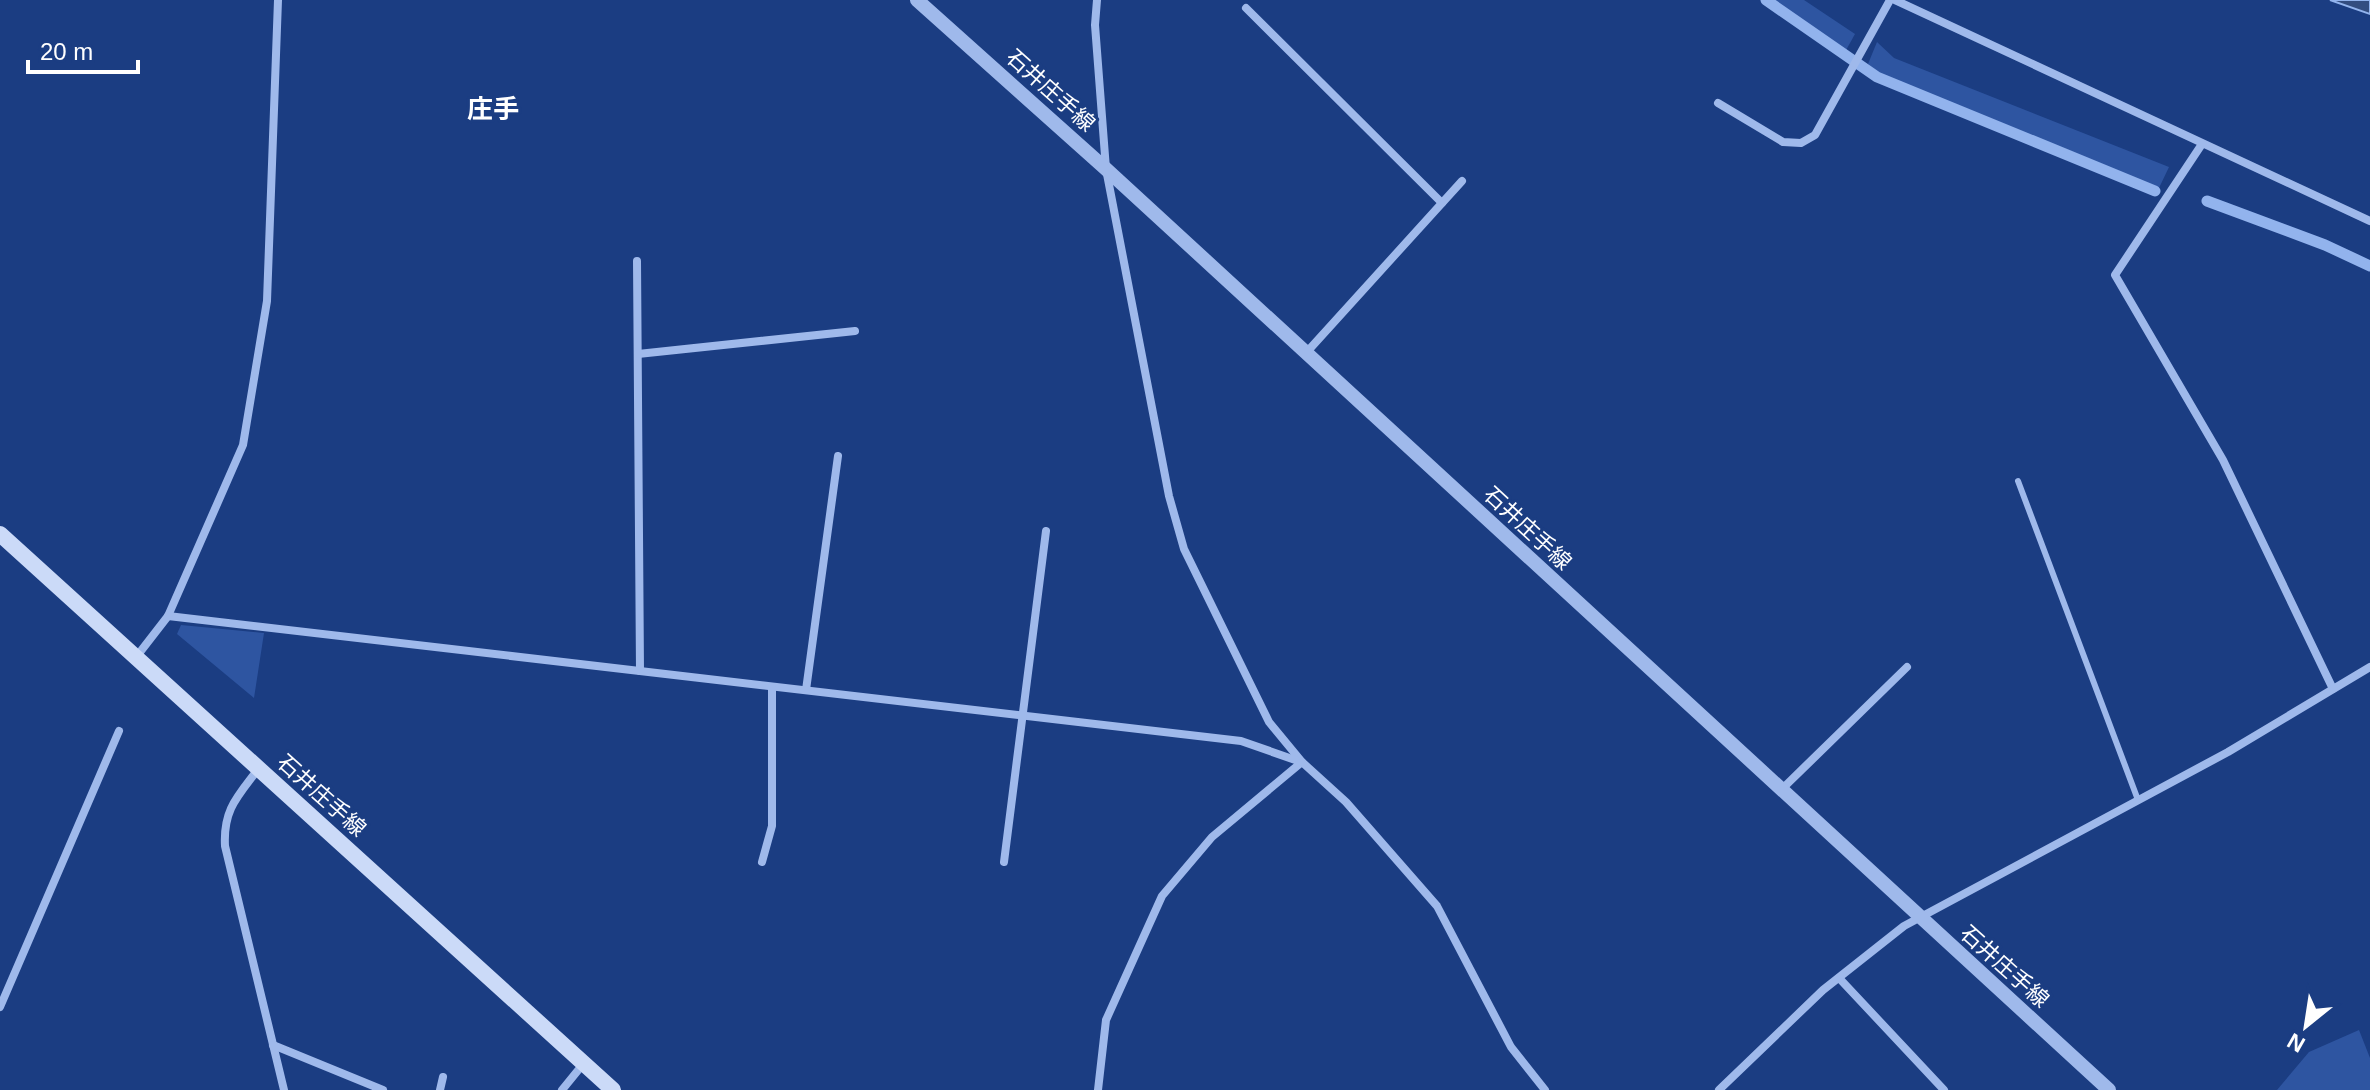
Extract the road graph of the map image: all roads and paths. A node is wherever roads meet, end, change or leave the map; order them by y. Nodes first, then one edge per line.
1 (278, 0) edge
2 (917, 0) edge
3 (1097, 0) edge
4 (1892, 0) edge
5 (1246, 8) dead end
6 (1718, 103) dead end
7 (2202, 144) junction
8 (1106, 169) junction
9 (1462, 181) dead end
10 (1442, 203) junction
11 (2370, 221) edge
12 (637, 261) dead end
13 (855, 331) dead end
14 (1306, 353) junction
15 (638, 354) junction
16 (838, 456) dead end
17 (2018, 481) dead end
18 (1046, 531) dead end
19 (0, 534) edge
20 (168, 616) junction
21 (137, 656) junction
22 (1907, 667) dead end
23 (2370, 667) edge
24 (640, 671) junction
25 (772, 687) junction
26 (2333, 689) junction
27 (806, 690) junction
28 (1023, 716) junction
29 (119, 731) dead end
30 (1302, 762) junction
31 (260, 768) junction
32 (1781, 791) junction
33 (2138, 800) junction
34 (762, 862) dead end
35 (1004, 862) dead end
36 (1920, 918) junction
37 (1839, 978) junction
38 (0, 1007) edge
39 (273, 1045) junction
40 (584, 1063) junction
41 (443, 1077) dead end
42 (284, 1090) edge
43 (383, 1090) edge
44 (440, 1090) edge
45 (562, 1090) edge
46 (613, 1090) edge
47 (1098, 1090) edge
48 (1545, 1090) edge
49 (1719, 1090) edge
50 (1944, 1090) edge
51 (2109, 1090) edge

1 - 20 street
2 - 8 street, 石井庄手線
3 - 8 street
4 - 6 street
4 - 7 street
5 - 10 street
7 - 11 street
7 - 26 street
8 - 14 street, 石井庄手線
8 - 30 street
9 - 10 street
10 - 14 street
12 - 15 street
13 - 15 street
14 - 32 street, 石井庄手線
15 - 24 street
16 - 27 street
17 - 33 lane
18 - 28 street
19 - 21 main road, 石井庄手線
20 - 21 street
20 - 24 street
21 - 31 main road, 石井庄手線
22 - 32 street
23 - 26 street
24 - 25 street
25 - 27 street
25 - 34 street
26 - 33 street
27 - 28 street
28 - 30 street
28 - 35 street
29 - 38 street
30 - 47 street
30 - 48 street
31 - 39 street
31 - 40 main road, 石井庄手線
32 - 36 street, 石井庄手線
33 - 36 street
36 - 37 street
36 - 51 street, 石井庄手線
37 - 49 street
37 - 50 street
39 - 42 street
39 - 43 street
40 - 45 street
40 - 46 main road, 石井庄手線
41 - 44 street

